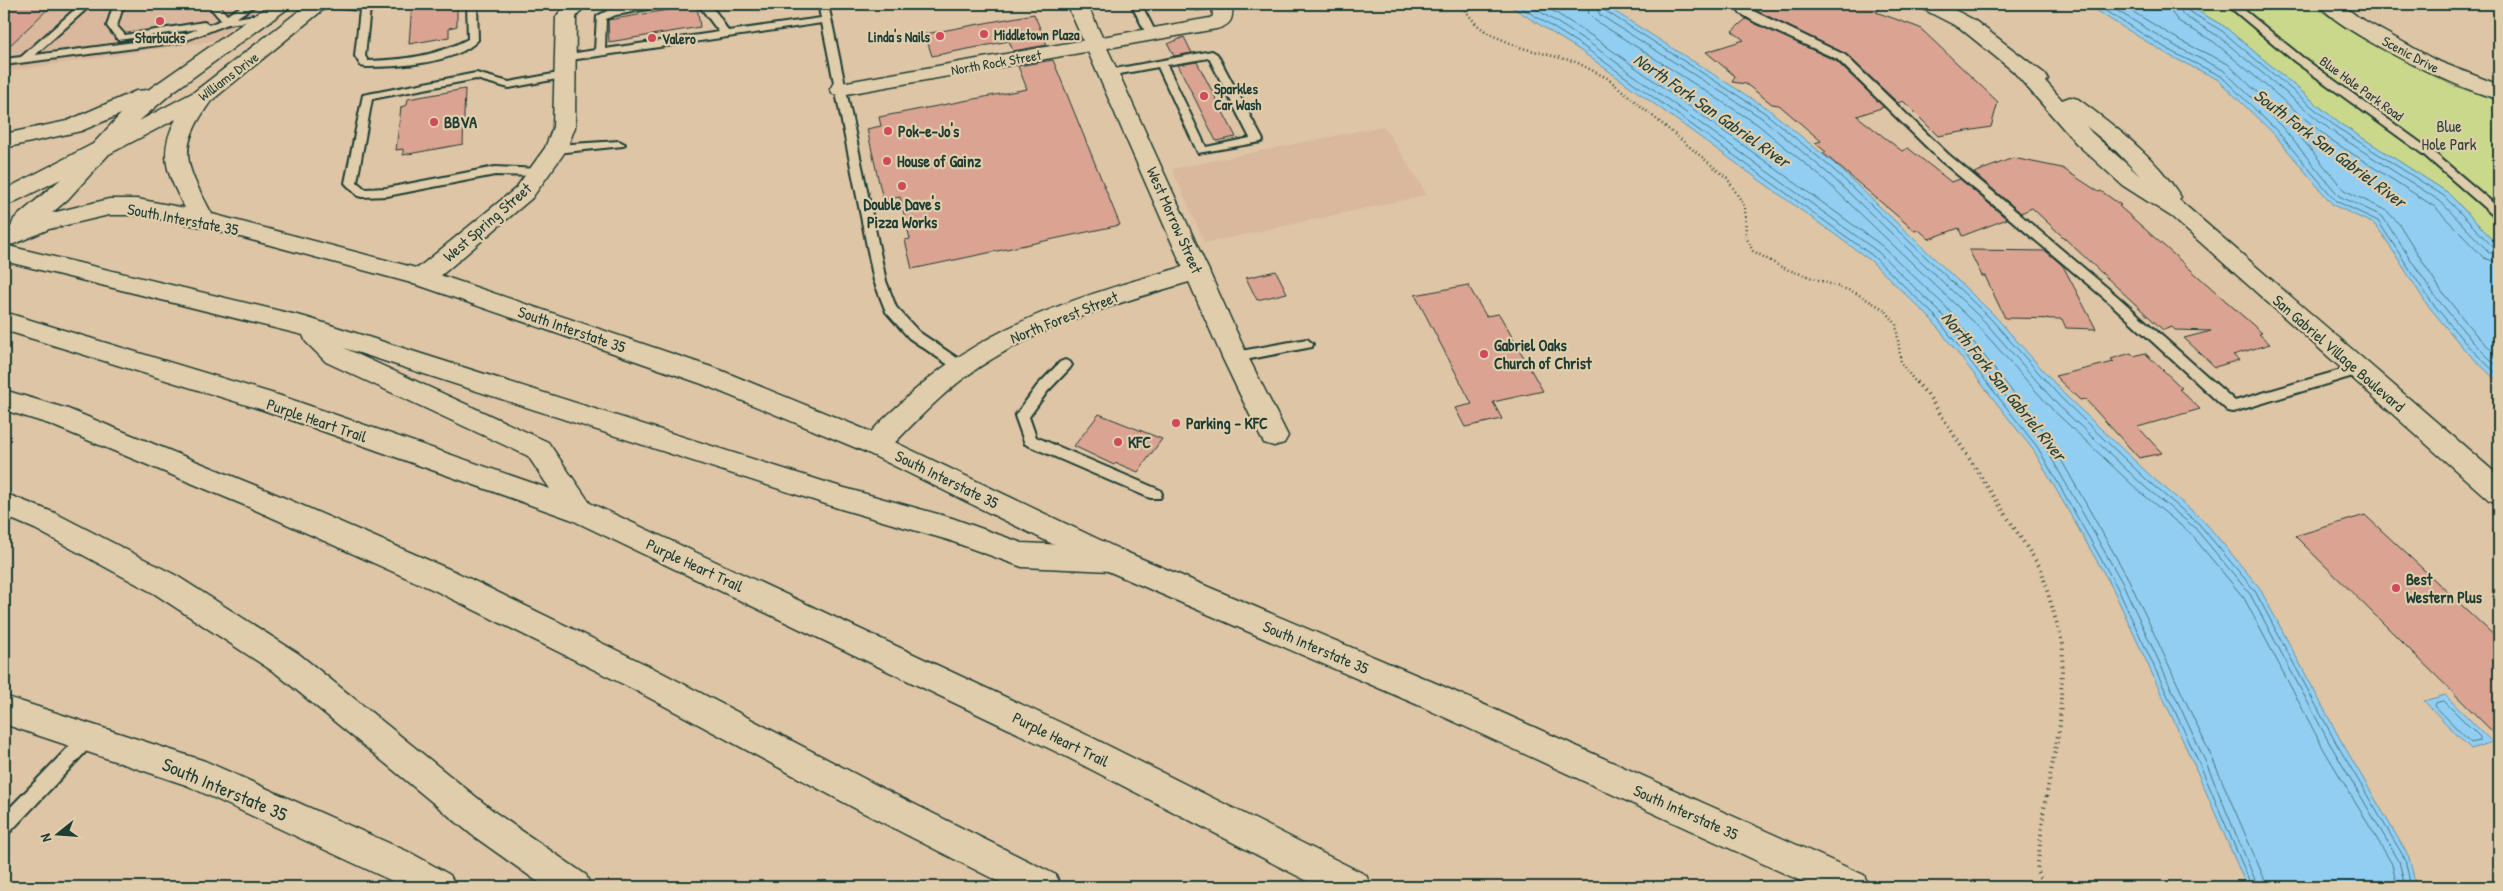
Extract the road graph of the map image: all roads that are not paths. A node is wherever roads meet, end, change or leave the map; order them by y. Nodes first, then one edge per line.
1 (87, 4) edge
2 (122, 4) edge
3 (212, 4) edge
4 (320, 4) edge
5 (329, 4) edge
6 (472, 4) edge
7 (659, 4) edge
8 (703, 4) edge
9 (823, 4) edge
10 (1077, 4) edge
11 (1136, 4) edge
12 (1182, 4) edge
13 (1214, 4) edge
14 (1222, 4) edge
15 (1742, 4) edge
16 (1928, 4) edge
17 (2231, 4) edge
18 (2329, 4) edge
19 (367, 5) edge
20 (268, 8) edge
21 (567, 8) edge
22 (825, 20) junction
23 (231, 27) junction
24 (724, 34) junction
25 (1152, 35) junction
26 (1096, 45) junction
27 (600, 52) junction
28 (23, 60) junction
29 (4, 62) edge
30 (1161, 63) junction
31 (564, 67) junction
32 (1109, 73) junction
33 (166, 86) junction
34 (842, 89) junction
35 (2499, 93) edge
36 (202, 98) junction
37 (4, 141) edge
38 (619, 144) dead end
39 (556, 149) junction
40 (101, 150) junction
41 (541, 173) junction
42 (4, 199) edge
43 (2499, 214) edge
44 (203, 219) junction
45 (5, 243) edge
46 (1197, 271) junction
47 (422, 278) junction
48 (4, 321) edge
49 (305, 326) junction
50 (1307, 344) dead end
51 (1236, 357) junction
52 (1066, 365) dead end
53 (961, 367) junction
54 (2358, 370) junction
55 (4, 400) edge
56 (1274, 436) dead end
57 (876, 445) junction
58 (2499, 492) edge
59 (1155, 494) dead end
60 (4, 504) edge
61 (580, 511) junction
62 (1111, 559) junction
63 (4, 710) edge
64 (88, 738) junction
65 (4, 826) edge
66 (1344, 882) edge
67 (438, 887) edge
68 (574, 887) edge
69 (1044, 887) edge
70 (1852, 887) edge

1 - 28 lane
2 - 23 lane
3 - 23 lane
4 - 36 main road, Williams Drive
5 - 19 lane
6 - 19 lane
7 - 27 lane
8 - 24 lane
9 - 22 lane
10 - 26 main road, West Morrow Street
11 - 25 lane
12 - 13 lane
14 - 25 main road, North Rock Street
15 - 54 lane
16 - 54 main road, San Gabriel Village Boulevard
17 - 43 lane, Blue Hole Park Road
18 - 35 main road, Scenic Drive
20 - 23 main road, Williams Drive
21 - 31 main road, West Spring Street
22 - 24 lane
22 - 34 lane
23 - 28 lane
23 - 33 main road, Williams Drive
24 - 27 lane
25 - 26 main road, North Rock Street
26 - 32 main road, West Morrow Street
26 - 34 main road, North Rock Street
27 - 31 lane
28 - 29 lane
30 - 30 lane
30 - 32 lane
31 - 39 main road, West Spring Street
31 - 41 lane
32 - 46 main road, West Morrow Street
33 - 37 main road
33 - 40 main road, Williams Drive
34 - 53 lane
36 - 40 main road, Williams Drive
36 - 44 main road
38 - 39 lane
39 - 41 main road, West Spring Street
40 - 42 main road, Williams Drive
40 - 45 main road, Williams Drive
41 - 47 main road, West Spring Street
44 - 45 main road, South Interstate 35
44 - 47 main road, South Interstate 35
45 - 49 main road
46 - 51 main road, West Morrow Street
46 - 53 main road, North Forest Street
47 - 57 main road, South Interstate 35
48 - 61 main road, Purple Heart Trail
49 - 61 main road
49 - 62 main road
50 - 51 lane
51 - 56 main road, West Morrow Street
52 - 59 lane
53 - 57 main road, North Forest Street
54 - 58 main road, San Gabriel Village Boulevard
55 - 69 main road
57 - 62 main road, South Interstate 35
60 - 68 main road
61 - 66 main road, Purple Heart Trail
62 - 70 main road, South Interstate 35
63 - 64 main road, South Interstate 35
64 - 65 lane
64 - 67 main road, South Interstate 35

